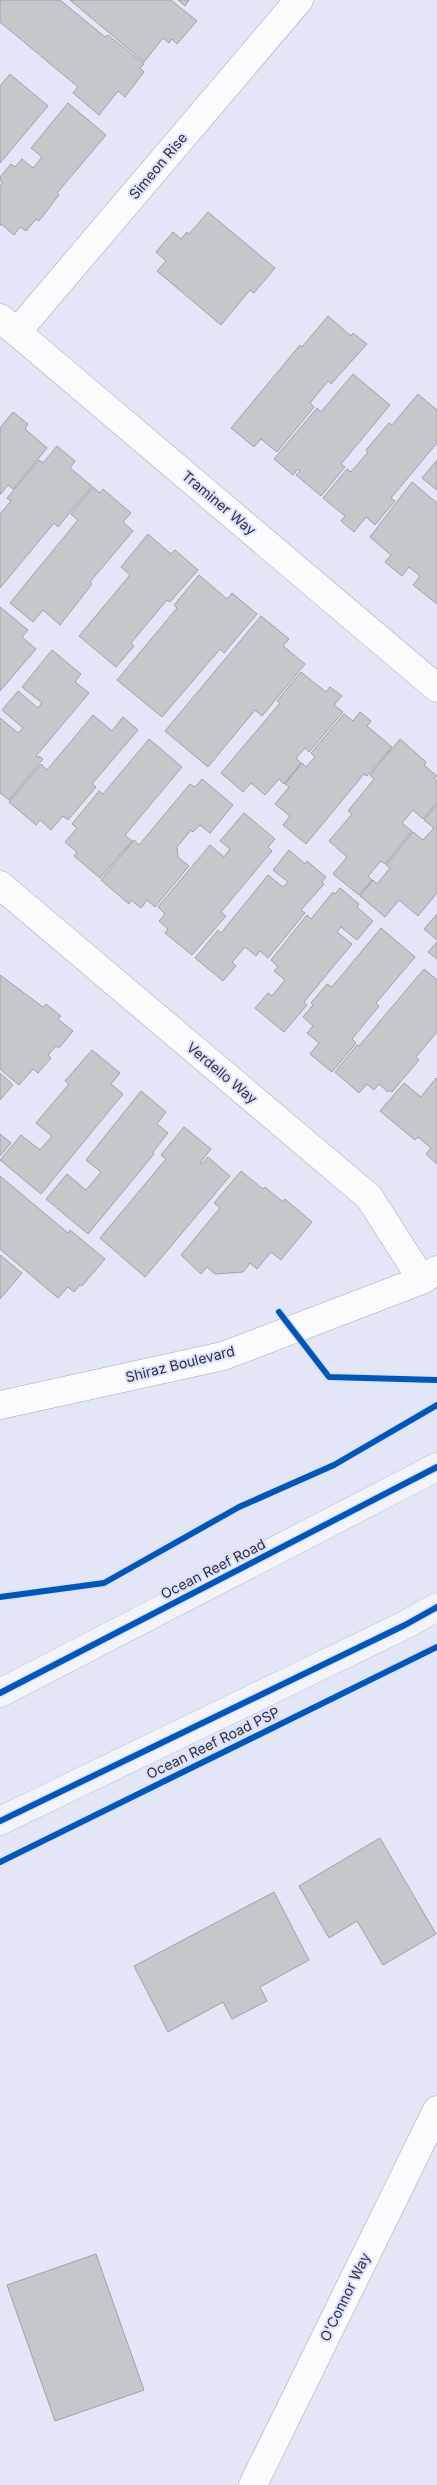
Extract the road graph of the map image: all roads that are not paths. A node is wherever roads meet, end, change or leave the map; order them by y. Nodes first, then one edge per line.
1 (299, 0) edge
2 (9, 325) edge
3 (437, 688) edge
4 (0, 885) edge
5 (430, 1275) edge
6 (0, 1405) edge
7 (437, 1467) edge
8 (437, 1607) edge
9 (0, 1693) edge
10 (0, 1821) edge
11 (437, 2110) edge
12 (253, 2485) edge

1 - 2 street, Simeon Rise
2 - 3 street, Traminer Way
4 - 5 street, Verdello Way
5 - 6 street, Shiraz Boulevard
7 - 9 main road, Ocean Reef Road
8 - 10 main road
11 - 12 street, O'Connor Way

